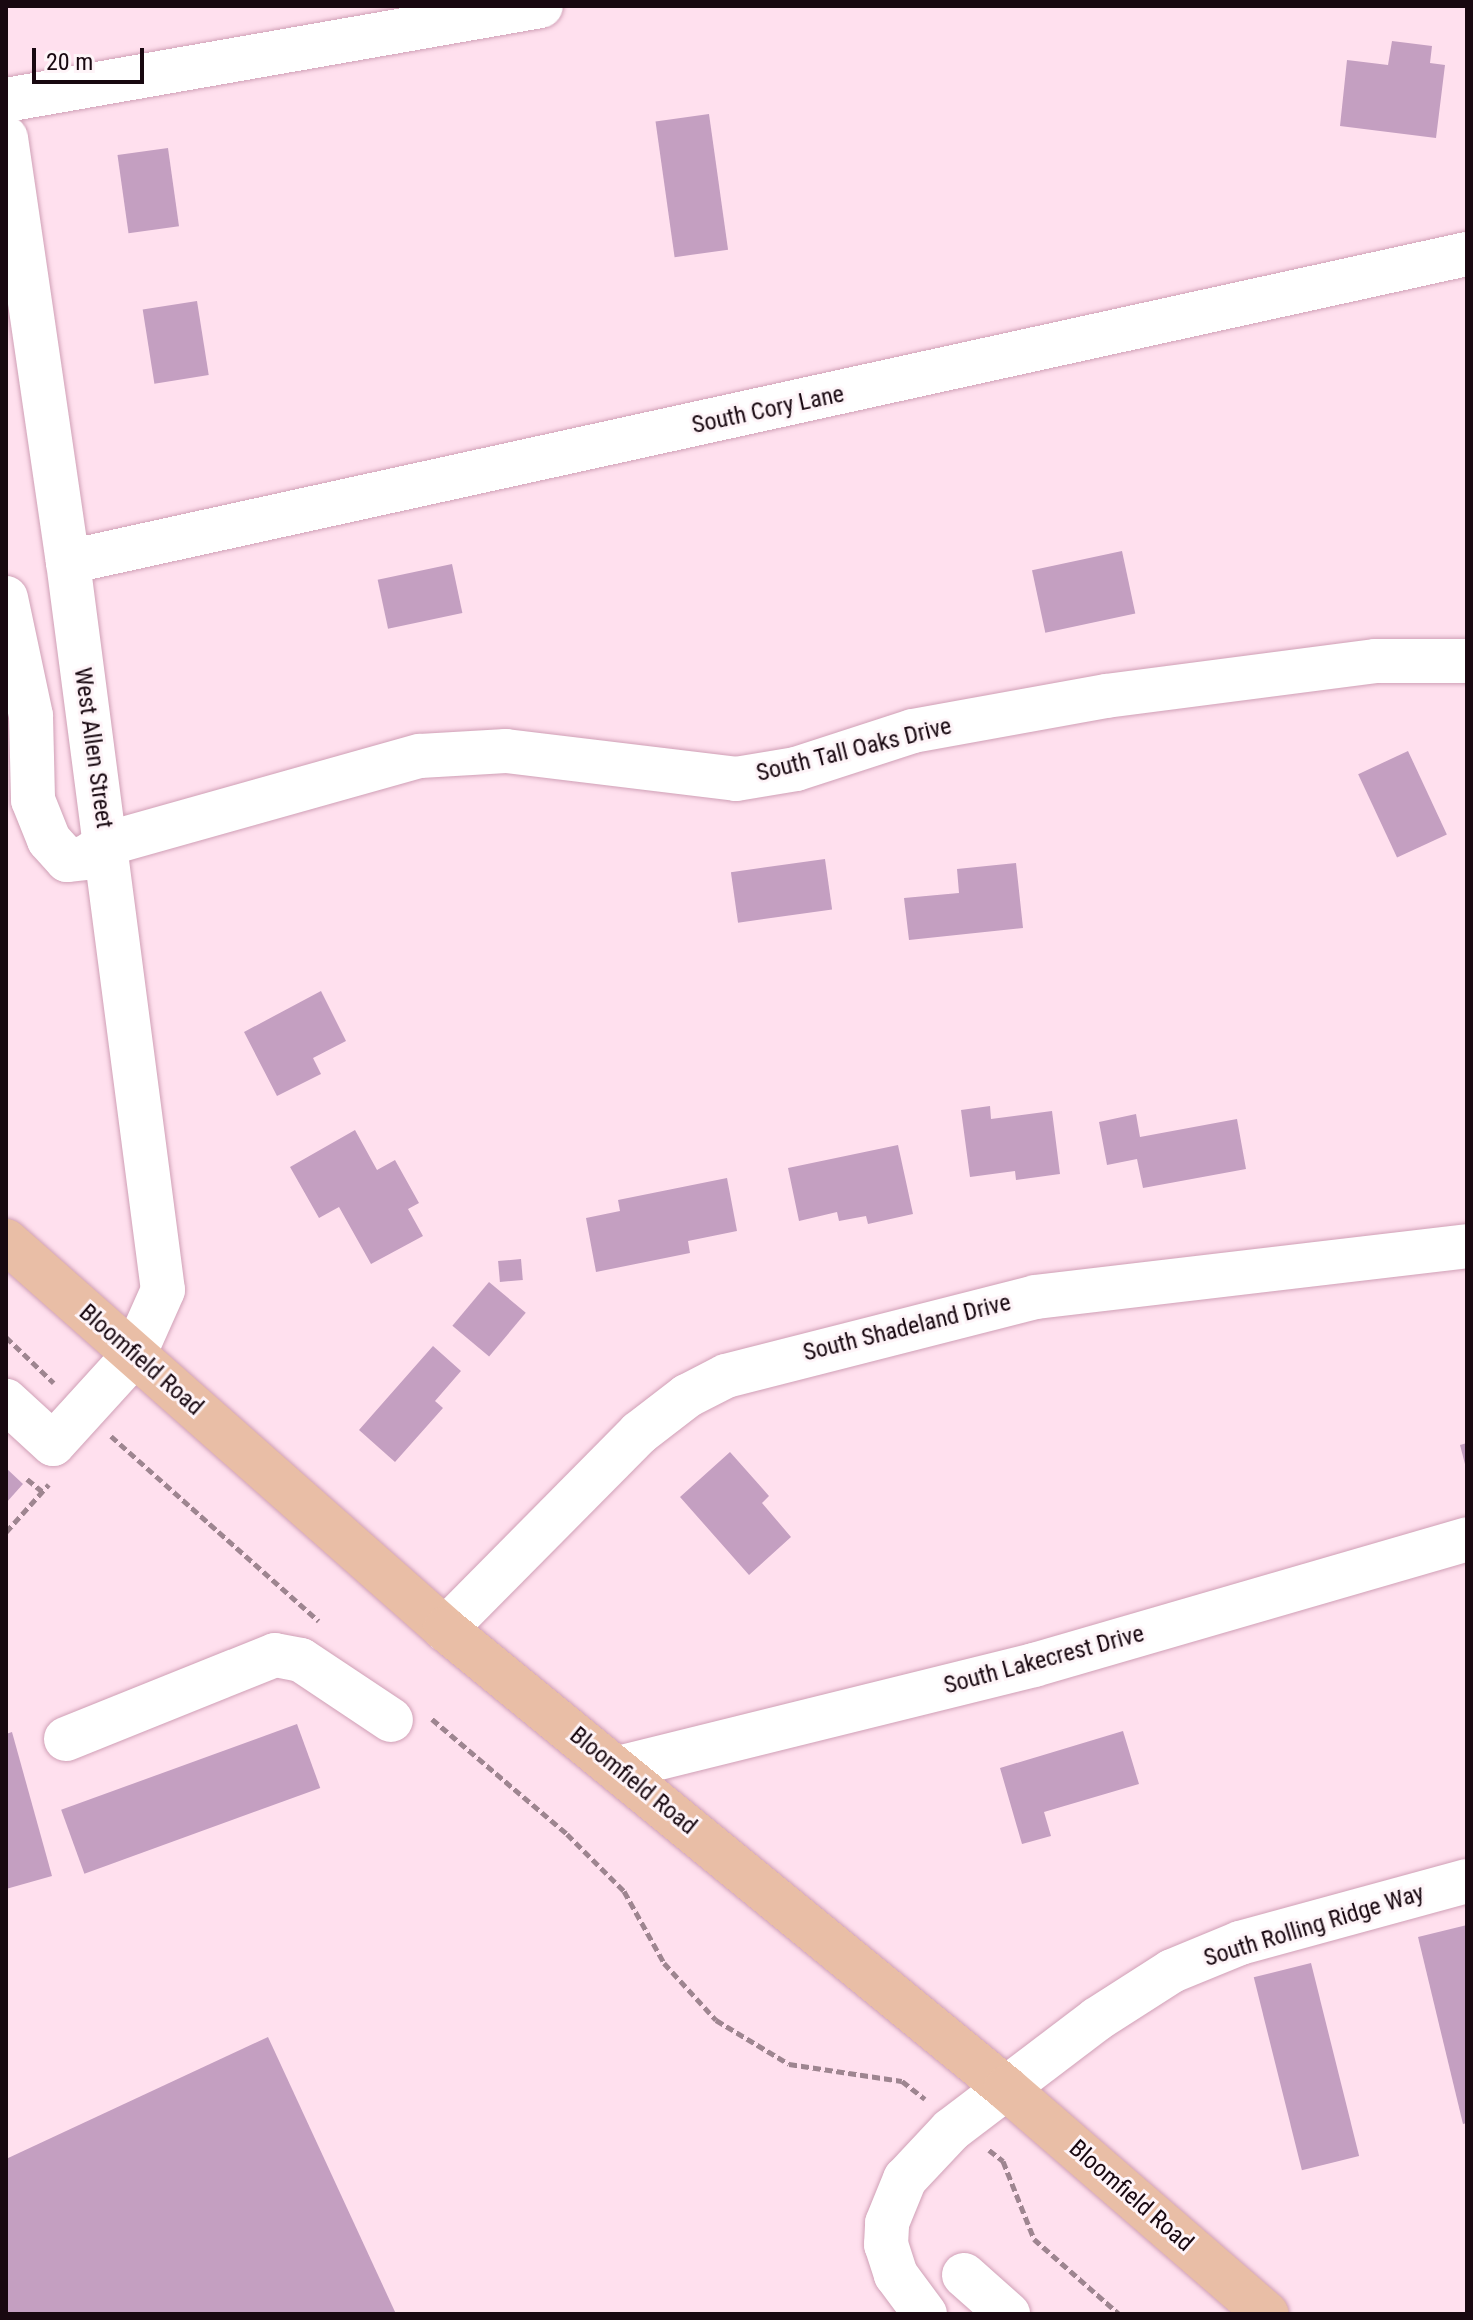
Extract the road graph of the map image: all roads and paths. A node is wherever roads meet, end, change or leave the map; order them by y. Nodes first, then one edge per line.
1 (541, 6) edge
2 (6, 100) edge
3 (6, 138) edge
4 (1466, 258) edge
5 (68, 562) junction
6 (6, 598) edge
7 (1467, 661) edge
8 (106, 844) junction
9 (6, 1241) edge
10 (1467, 1246) edge
11 (6, 1337) edge
12 (134, 1355) junction
13 (6, 1401) edge
14 (84, 1411) junction
15 (1467, 1539) edge
16 (445, 1629) junction
17 (329, 1630) dead end
18 (408, 1716) joint
19 (66, 1739) dead end
20 (618, 1768) junction
21 (1467, 1881) edge
22 (1006, 2088) junction
23 (957, 2125) junction
24 (964, 2275) dead end
25 (925, 2314) edge
26 (1008, 2314) edge
27 (1119, 2314) edge
28 (1267, 2314) edge

1 - 2 street
3 - 5 street, West Allen Street
4 - 5 street, South Cory Lane
5 - 8 street, West Allen Street
6 - 8 street, South Tall Oaks Drive
7 - 8 street, South Tall Oaks Drive
8 - 12 street, West Allen Street
9 - 12 main road, Bloomfield Road
10 - 16 street, South Shadeland Drive
11 - 14 path
12 - 14 street, West Allen Street
12 - 16 main road, Bloomfield Road
13 - 14 street, West Allen Street
14 - 17 path
15 - 20 street, South Lakecrest Drive
16 - 20 main road, Bloomfield Road
18 - 19 street
18 - 23 path
20 - 22 main road, Bloomfield Road
21 - 22 street, South Rolling Ridge Way
22 - 23 street, South Rolling Ridge Way
22 - 28 main road, Bloomfield Road
23 - 25 street, South Rolling Ridge Way
23 - 27 path
24 - 26 street

